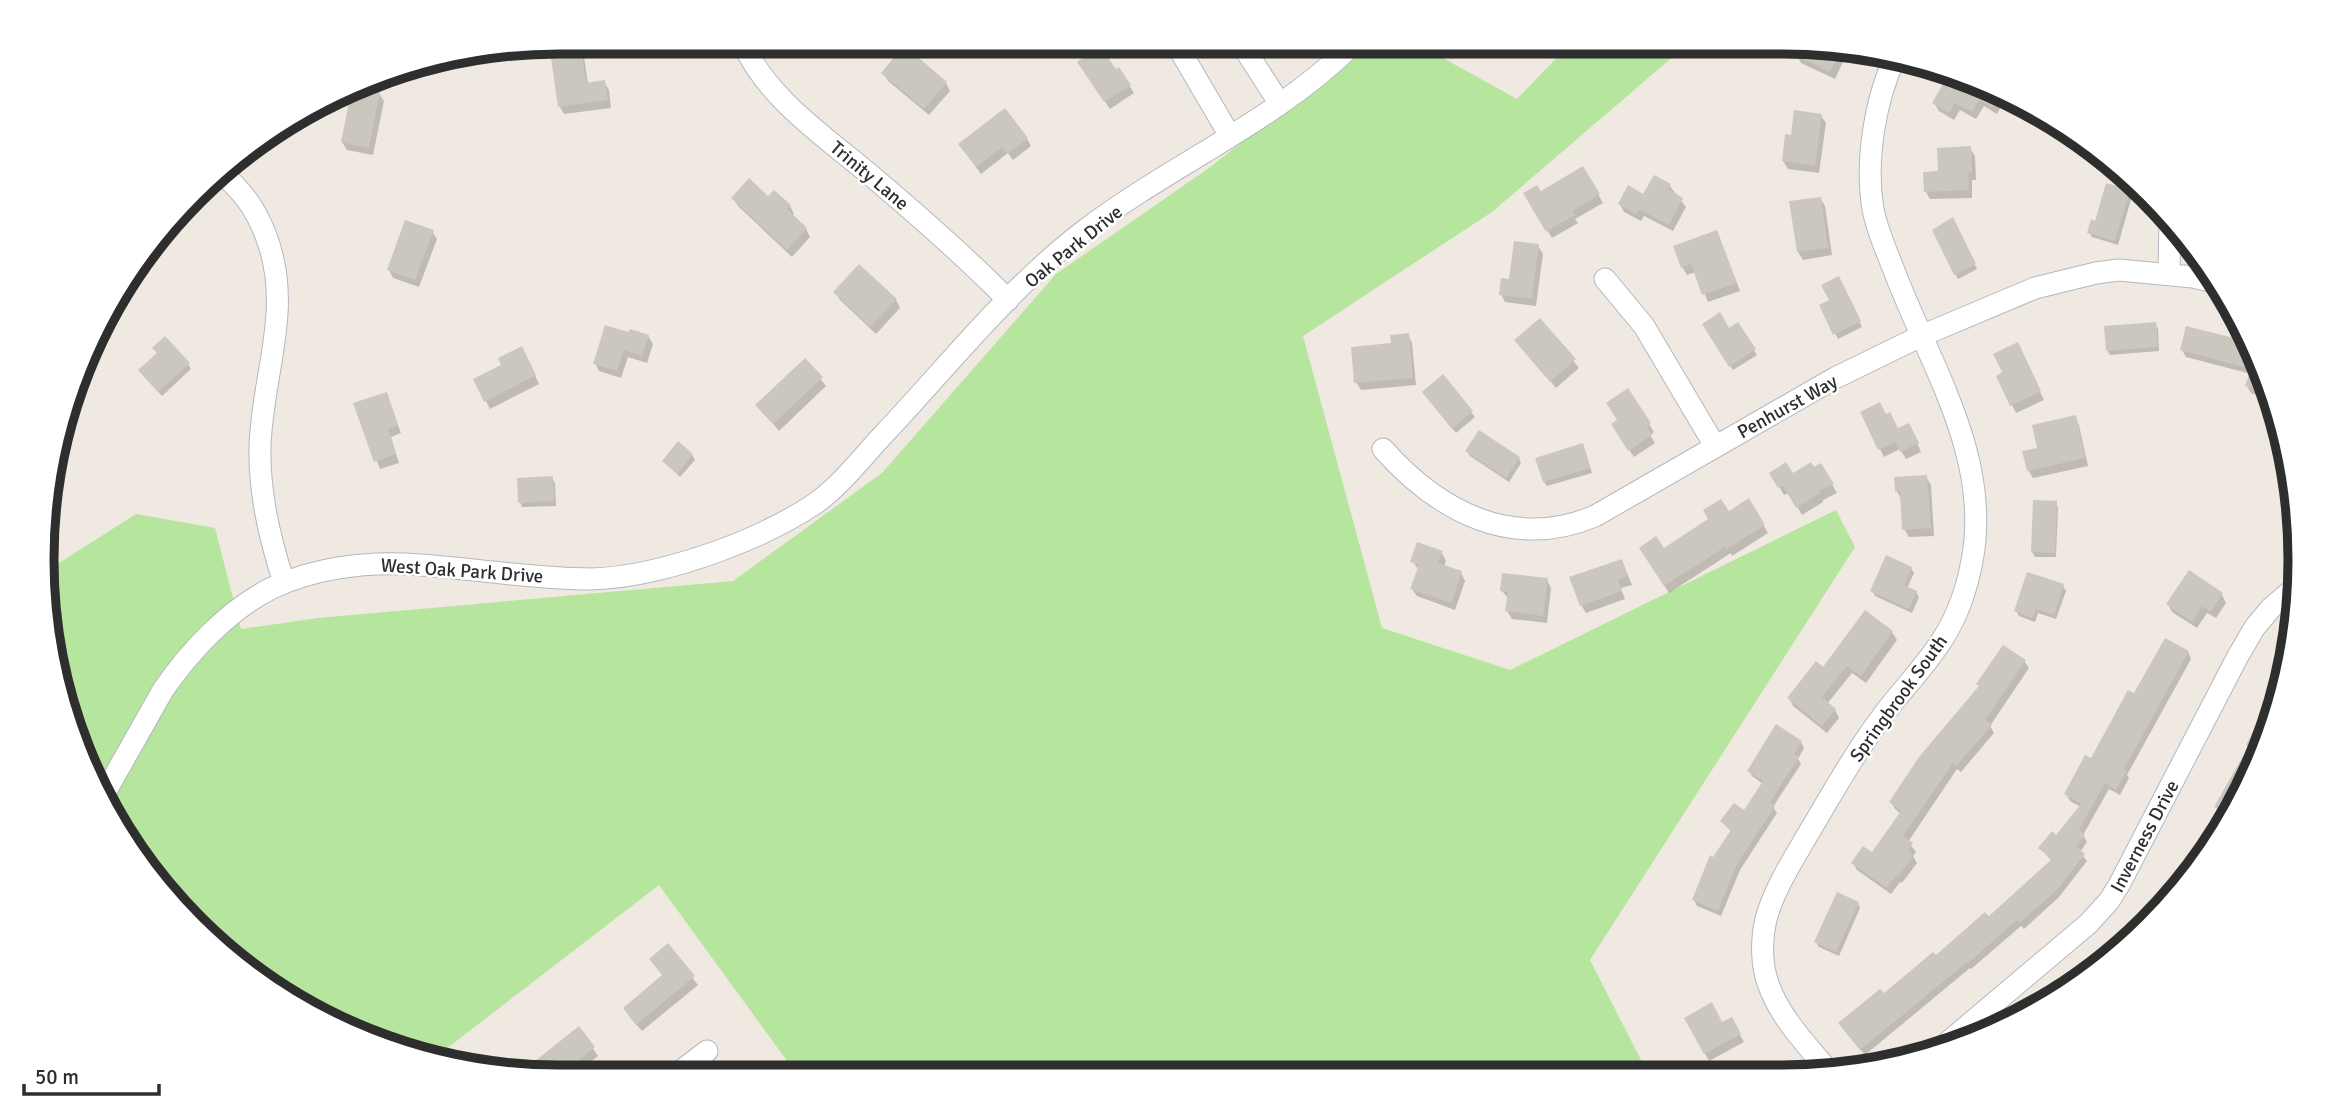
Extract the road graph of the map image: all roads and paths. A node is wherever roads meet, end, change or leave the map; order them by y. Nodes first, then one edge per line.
1 (747, 54) edge
2 (1182, 54) edge
3 (1248, 54) edge
4 (1340, 54) edge
5 (1892, 66) edge
6 (1280, 103) junction
7 (1230, 136) junction
8 (227, 179) edge
9 (2170, 236) edge
10 (2169, 274) junction
11 (1605, 279) dead end
12 (2204, 280) edge
13 (1008, 300) junction
14 (1921, 336) junction
15 (1715, 446) junction
16 (1382, 449) dead end
17 (827, 493) joint
18 (284, 583) junction
19 (2287, 595) edge
20 (108, 787) edge
21 (1960, 1032) edge
22 (707, 1051) dead end
23 (1822, 1063) edge
24 (689, 1065) edge

1 - 13 street, Trinity Lane
2 - 7 street
3 - 6 street
4 - 6 street, Oak Park Drive
5 - 14 street, Springbrook South
6 - 7 street, Oak Park Drive
7 - 13 street, Oak Park Drive
8 - 18 street
9 - 10 street
10 - 12 street, Penhurst Way
10 - 14 street, Penhurst Way
11 - 15 street
13 - 17 street, Oak Park Drive
14 - 15 street, Penhurst Way
14 - 23 street, Springbrook South
15 - 16 street, Penhurst Way
17 - 18 street, West Oak Park Drive
18 - 20 street, West Oak Park Drive
19 - 21 street, Inverness Drive
22 - 24 street

